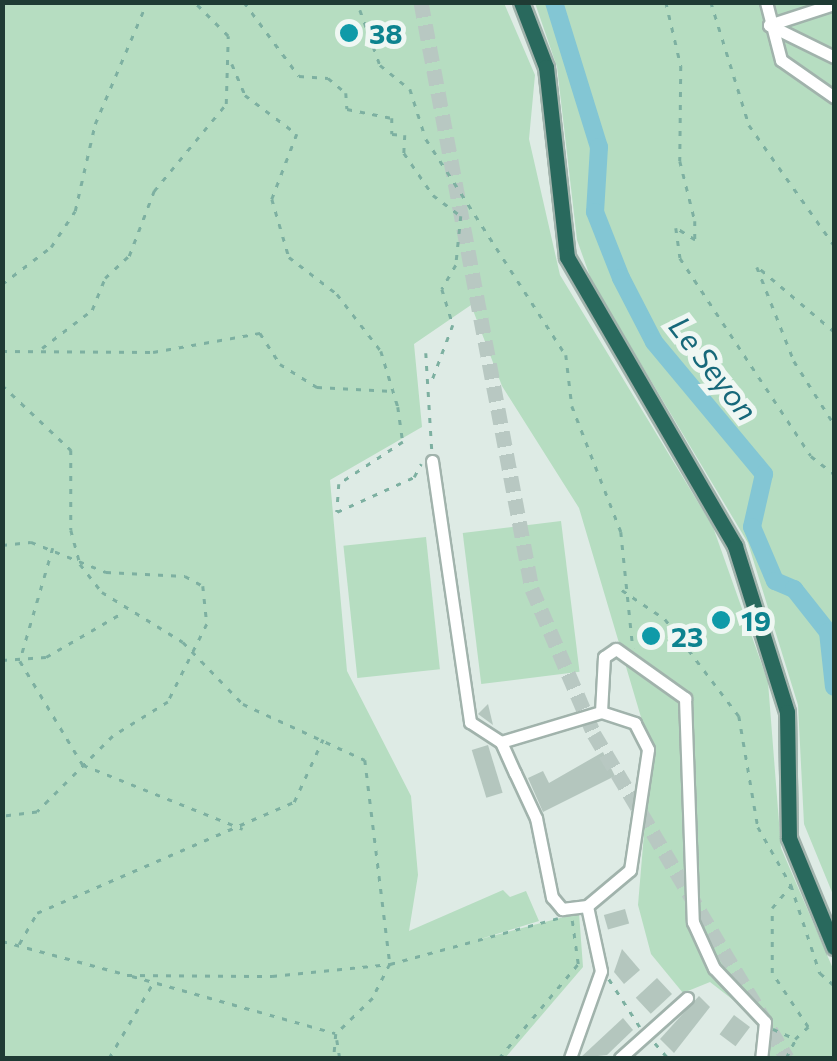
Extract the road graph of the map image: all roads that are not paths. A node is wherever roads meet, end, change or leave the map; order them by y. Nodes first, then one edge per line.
1 (521, 2) edge
2 (766, 2) edge
3 (834, 4) edge
4 (770, 25) junction
5 (834, 57) edge
6 (834, 97) edge
7 (432, 460) road end
8 (602, 712) junction
9 (500, 742) junction
10 (815, 898) junction
11 (587, 906) junction
12 (834, 928) edge
13 (834, 947) edge
14 (687, 998) dead end
15 (570, 1058) edge
16 (620, 1058) edge
17 (761, 1058) edge

1 - 10 highway
2 - 4 street
3 - 4 street
4 - 5 street
4 - 6 street
7 - 9 street
8 - 9 street
8 - 11 street
8 - 17 street
9 - 11 street
10 - 12 highway
10 - 13 highway
11 - 15 street
14 - 16 street

